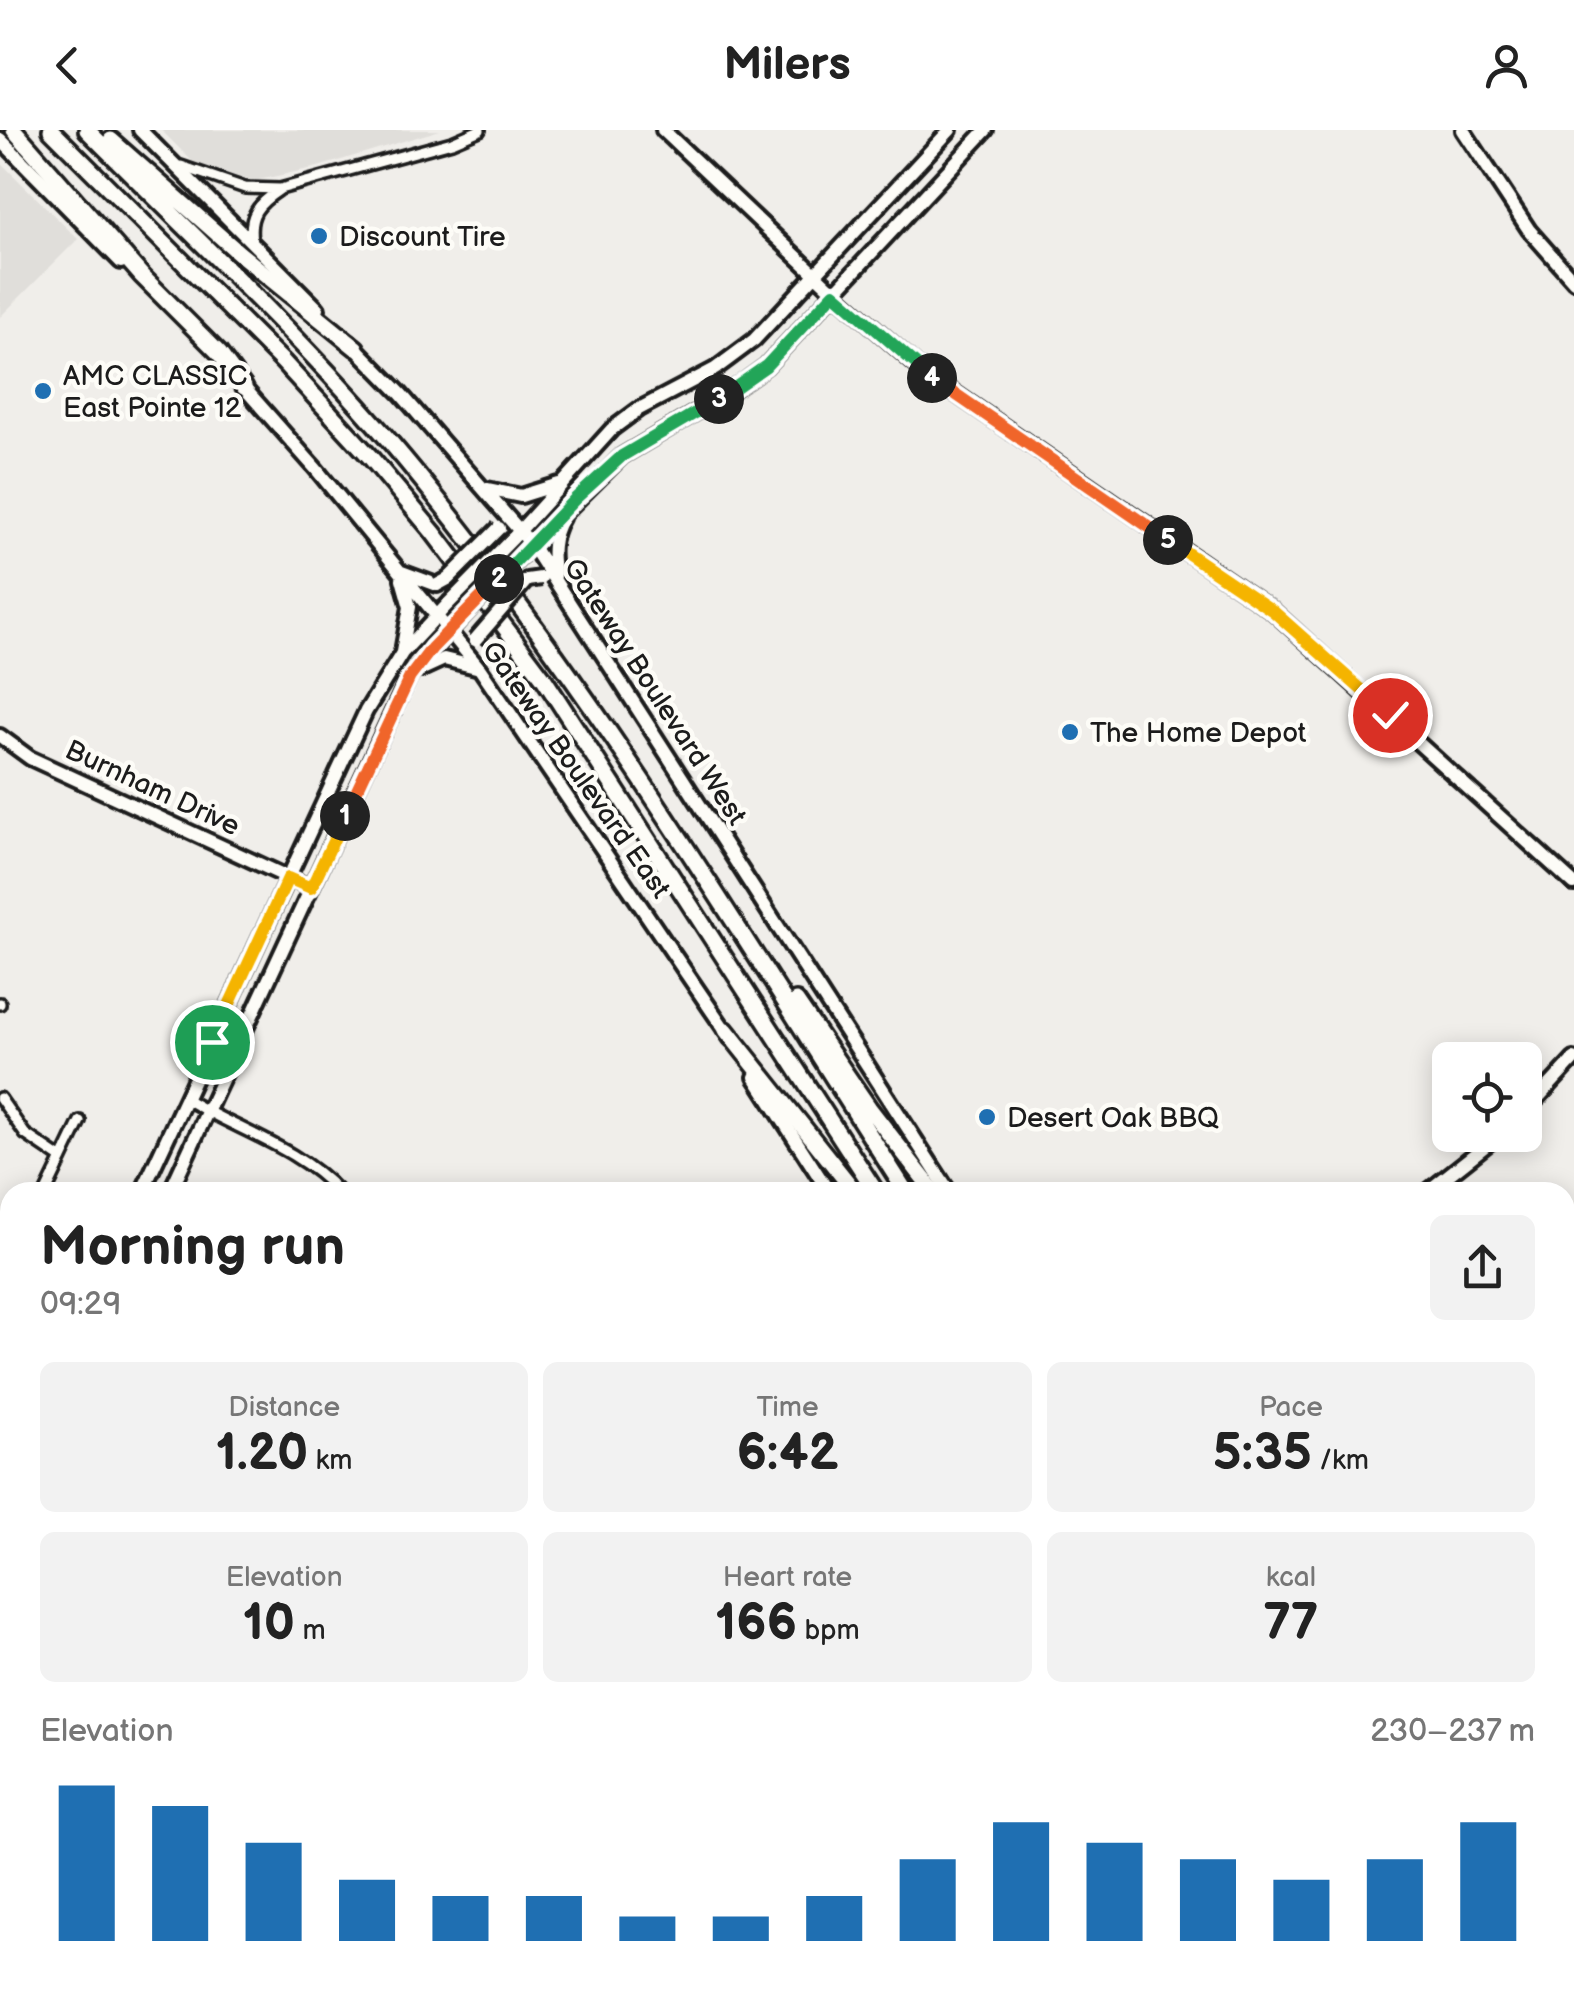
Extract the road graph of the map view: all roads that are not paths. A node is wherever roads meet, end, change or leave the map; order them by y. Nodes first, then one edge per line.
1 (14, 130) edge
2 (51, 130) edge
3 (88, 130) edge
4 (100, 130) edge
5 (140, 130) edge
6 (480, 130) edge
7 (663, 130) edge
8 (950, 130) edge
9 (986, 130) edge
10 (1462, 130) edge
11 (0, 139) edge
12 (174, 164) junction
13 (280, 189) junction
14 (252, 244) junction
15 (818, 274) junction
16 (1574, 281) edge
17 (834, 293) junction
18 (356, 348) junction
19 (244, 387) junction
20 (562, 484) junction
21 (482, 487) junction
22 (575, 499) junction
23 (497, 503) junction
24 (516, 534) junction
25 (527, 550) junction
26 (400, 572) junction
27 (557, 583) junction
28 (436, 616) junction
29 (450, 631) junction
30 (402, 653) junction
31 (480, 670) junction
32 (410, 677) junction
33 (0, 736) edge
34 (288, 878) junction
35 (1574, 884) edge
36 (311, 888) junction
37 (724, 908) junction
38 (726, 1030) junction
39 (1574, 1059) edge
40 (1542, 1094) edge
41 (0, 1098) edge
42 (186, 1099) junction
43 (207, 1112) junction
44 (80, 1121) dead end
45 (1478, 1152) edge
46 (62, 1159) junction
47 (51, 1182) edge
48 (147, 1182) edge
49 (175, 1182) edge
50 (328, 1182) edge
51 (823, 1182) edge
52 (847, 1182) edge
53 (870, 1182) edge
54 (900, 1182) edge
55 (926, 1182) edge
56 (943, 1182) edge
57 (1440, 1182) edge

1 - 19 highway
2 - 53 highway
3 - 37 highway
4 - 18 highway
5 - 12 main road, Gateway Boulevard West
6 - 13 street
7 - 15 main road
8 - 15 main road
9 - 17 main road
10 - 16 main road
11 - 19 main road, Gateway Boulevard East
12 - 13 street
12 - 14 main road, Gateway Boulevard West
13 - 14 street
14 - 18 main road, Gateway Boulevard West
15 - 17 main road
15 - 20 main road
17 - 22 main road
17 - 35 main road
18 - 21 main road, Gateway Boulevard West
19 - 26 main road, Gateway Boulevard East
20 - 21 main road
20 - 24 main road
21 - 23 main road, Gateway Boulevard West
22 - 25 main road
22 - 27 main road
23 - 24 main road, Gateway Boulevard West
23 - 26 main road, bridge
24 - 25 main road, Gateway Boulevard West
24 - 28 main road, bridge
25 - 27 main road, Gateway Boulevard West
25 - 29 main road, bridge
26 - 28 main road, Gateway Boulevard East
26 - 30 main road
27 - 31 main road, bridge
27 - 56 main road, Gateway Boulevard West
28 - 29 main road, Gateway Boulevard East
28 - 30 main road
29 - 31 main road, Gateway Boulevard East
29 - 32 main road
30 - 34 main road
31 - 32 main road
31 - 38 main road, Gateway Boulevard East
32 - 36 main road
33 - 34 main road, Burnham Drive
34 - 36 main road, Burnham Drive
34 - 42 main road
36 - 43 main road
37 - 54 highway
37 - 55 highway
38 - 51 main road, Gateway Boulevard East
38 - 52 highway
39 - 40 main road
41 - 46 street
42 - 43 street
42 - 48 main road
43 - 49 main road
43 - 50 street
44 - 46 street
45 - 57 main road
46 - 47 street

